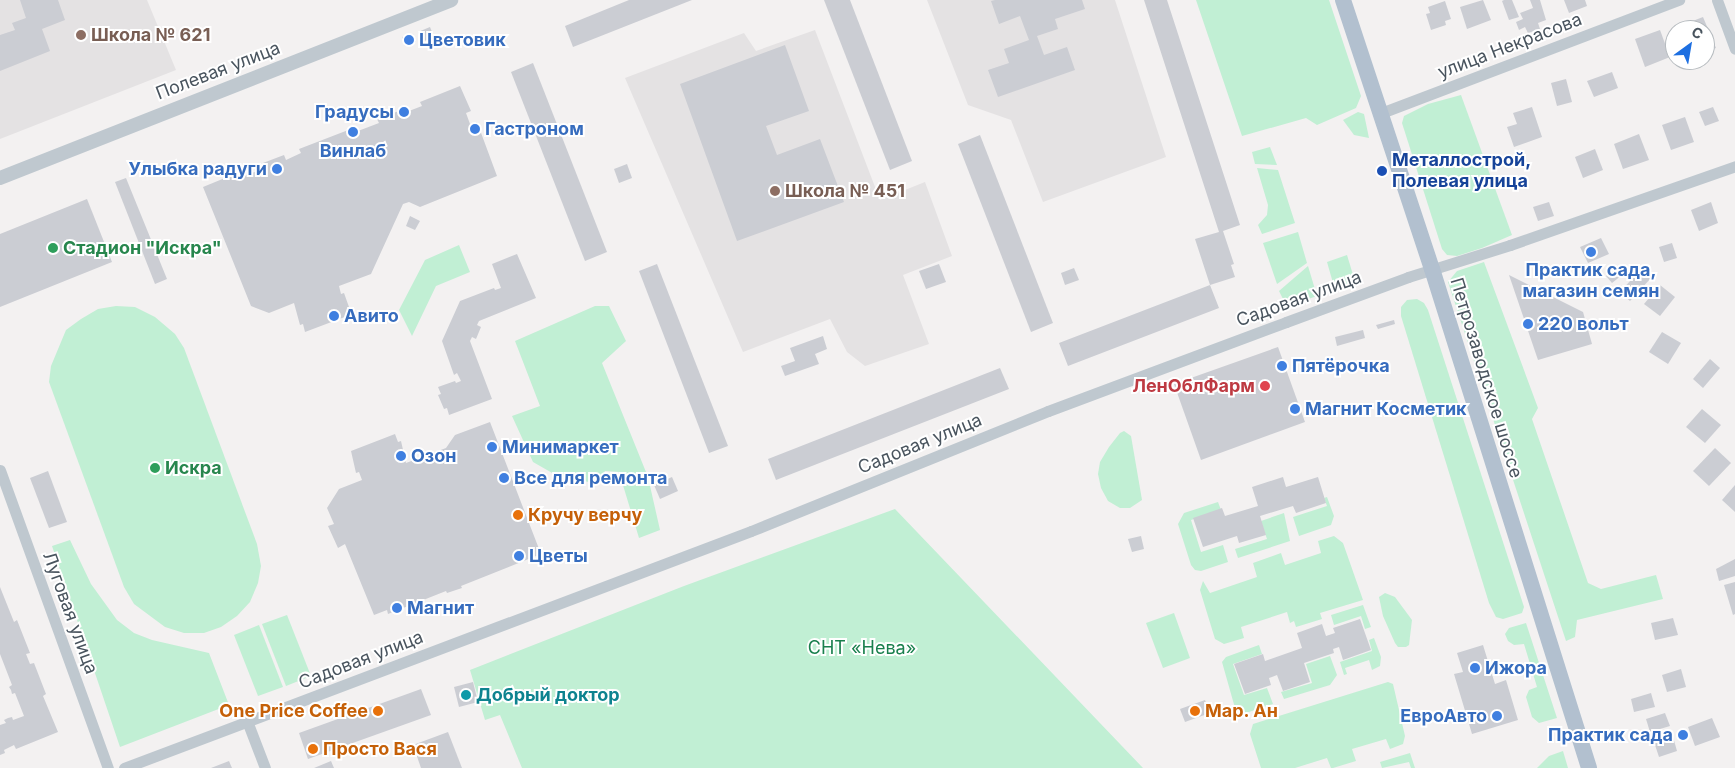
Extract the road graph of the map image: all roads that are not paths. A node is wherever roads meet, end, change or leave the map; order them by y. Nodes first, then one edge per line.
1 (451, 0) edge
2 (1343, 0) edge
3 (1679, 0) edge
4 (1717, 0) edge
5 (1735, 50) edge
6 (1381, 113) junction
7 (1735, 166) edge
8 (0, 178) edge
9 (1432, 269) junction
10 (0, 470) edge
11 (247, 721) junction
12 (108, 768) edge
13 (124, 768) edge
14 (265, 768) edge
15 (1589, 768) edge

1 - 8 street, Полевая улица
2 - 6 main road, Петрозаводское шоссе
3 - 6 street, улица Некрасова
4 - 5 street
6 - 9 main road, Петрозаводское шоссе
7 - 9 street, Садовая улица
9 - 11 street, Садовая улица
9 - 15 main road, Петрозаводское шоссе
10 - 12 street, Луговая улица
11 - 13 street, Садовая улица
11 - 14 street

